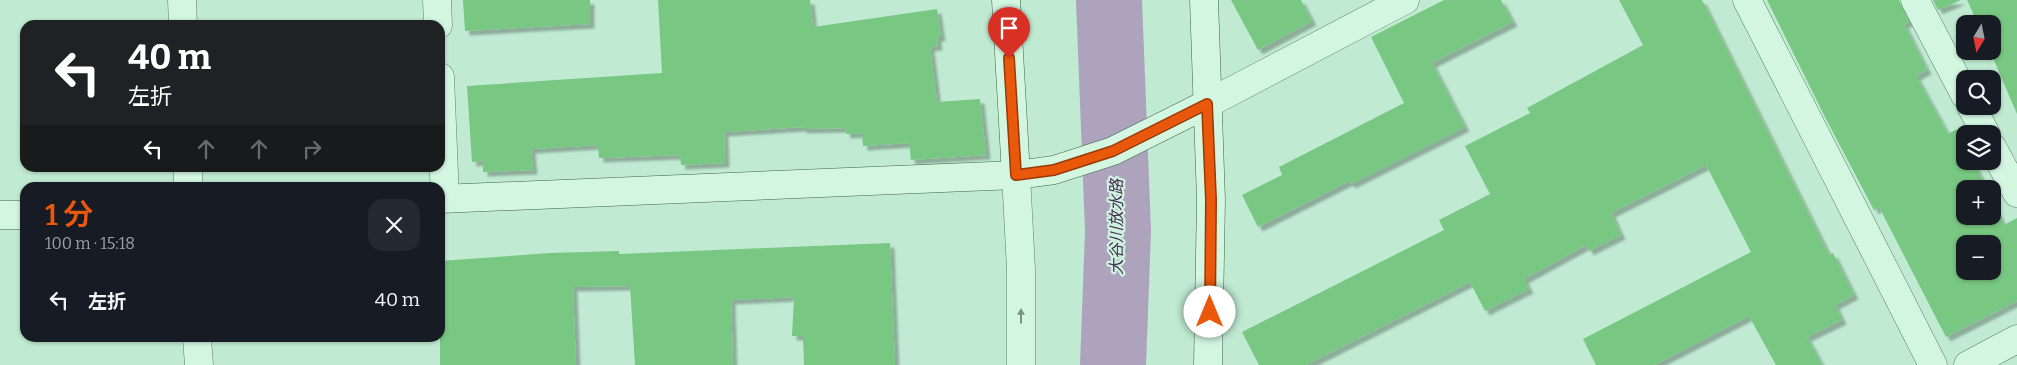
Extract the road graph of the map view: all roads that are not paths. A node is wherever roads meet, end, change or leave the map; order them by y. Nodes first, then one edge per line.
1 (182, 0) edge
2 (437, 0) edge
3 (1006, 0) edge
4 (1204, 0) edge
5 (1405, 0) edge
6 (1747, 0) edge
7 (1915, 0) edge
8 (183, 20) edge
9 (438, 20) edge
10 (1956, 78) edge
11 (1207, 104) junction
12 (2001, 164) edge
13 (1016, 175) junction
14 (2017, 193) edge
15 (445, 199) edge
16 (20, 214) edge
17 (0, 215) edge
18 (2017, 339) edge
19 (197, 342) edge
20 (199, 365) edge
21 (1021, 365) edge
22 (1208, 365) edge
23 (1933, 365) edge
24 (1968, 365) edge

1 - 8 street
2 - 9 street
3 - 13 street
4 - 11 street
5 - 11 street
6 - 23 street
7 - 10 street
11 - 13 street
11 - 22 street
12 - 14 street
13 - 15 street
21 -> 13 street
16 - 17 street
18 - 24 street
19 - 20 street

